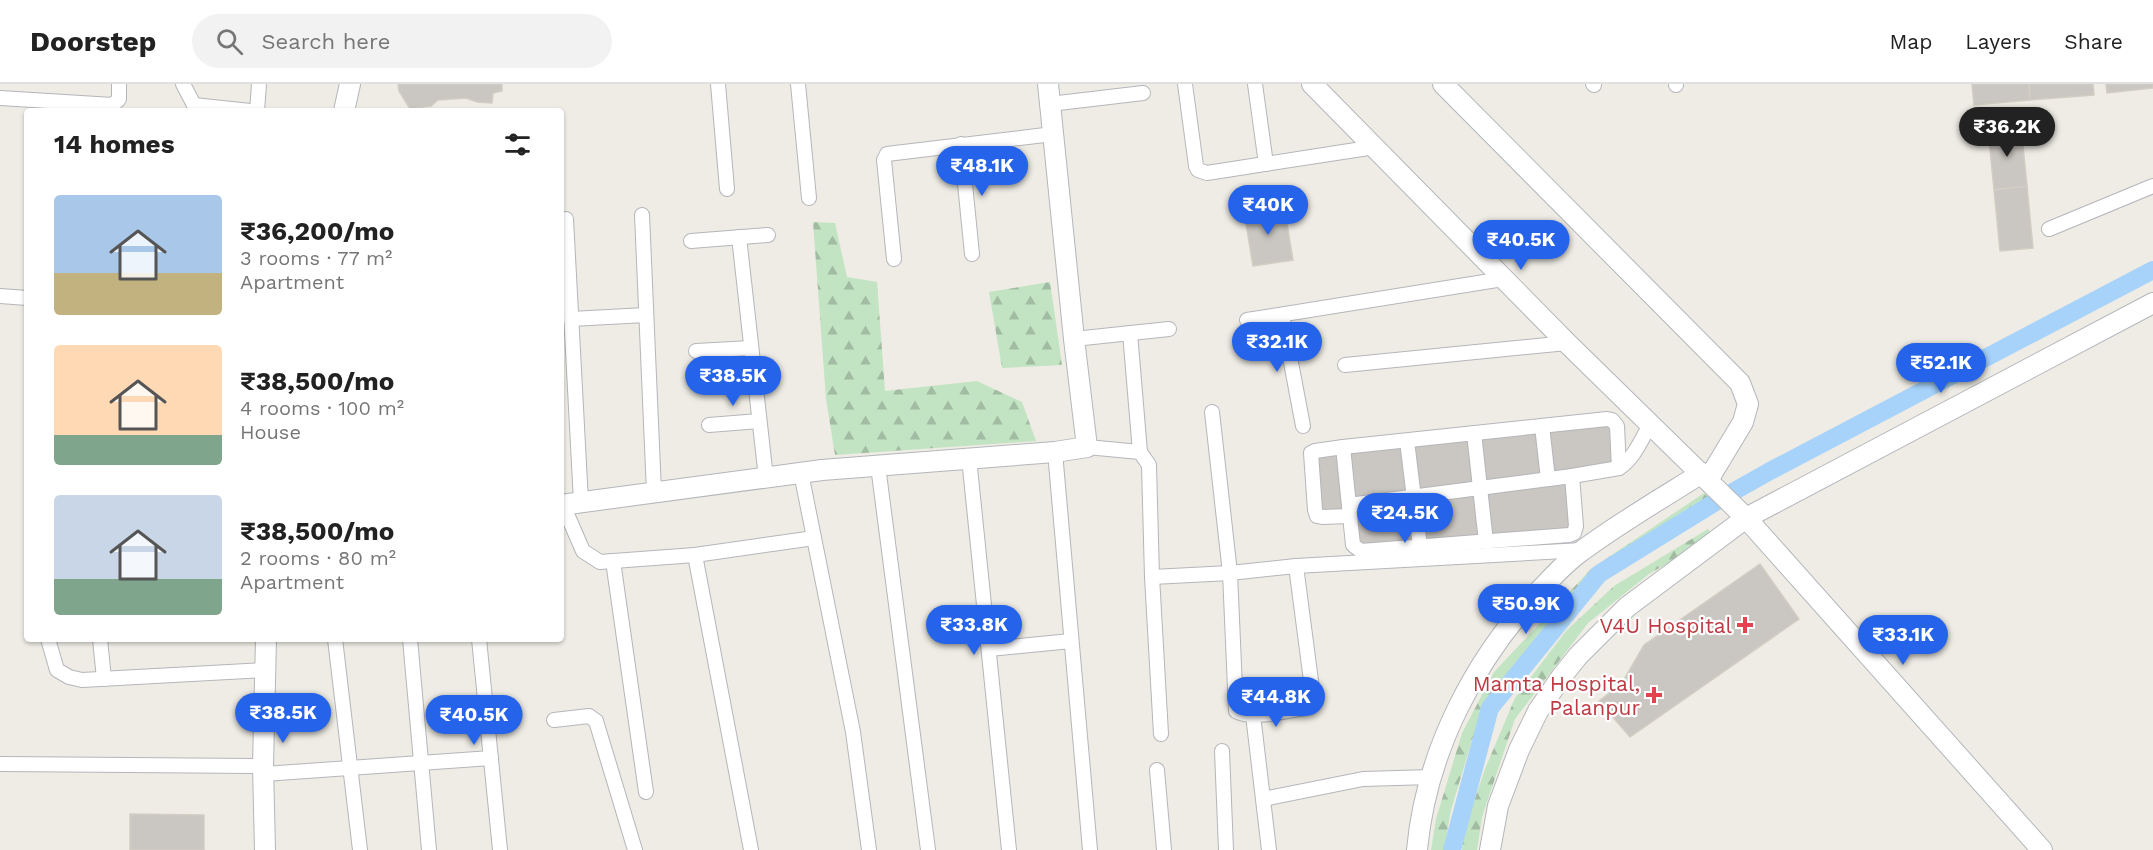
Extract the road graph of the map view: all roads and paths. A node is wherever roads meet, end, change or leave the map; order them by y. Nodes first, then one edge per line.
1 (119, 84) edge
2 (183, 84) edge
3 (195, 84) edge
4 (259, 84) edge
5 (350, 84) edge
6 (718, 84) edge
7 (798, 84) edge
8 (1048, 84) edge
9 (1185, 84) edge
10 (1255, 84) edge
11 (1312, 84) edge
12 (1443, 84) edge
13 (1143, 93) dead end
14 (0, 98) edge
15 (1050, 104) junction
16 (194, 105) junction
17 (222, 108) edge
18 (257, 108) edge
19 (345, 108) edge
20 (1053, 134) junction
21 (961, 144) junction
22 (1376, 147) junction
23 (1266, 164) junction
24 (2153, 186) edge
25 (728, 189) dead end
26 (809, 198) dead end
27 (642, 215) dead end
28 (566, 219) dead end
29 (2049, 229) dead end
30 (768, 235) dead end
31 (739, 237) junction
32 (691, 241) dead end
33 (972, 254) dead end
34 (894, 259) dead end
35 (1503, 279) junction
36 (0, 296) edge
37 (24, 298) edge
38 (2153, 303) edge
39 (646, 315) junction
40 (1282, 315) junction
41 (571, 319) junction
42 (1247, 320) dead end
43 (1169, 329) dead end
44 (1130, 333) junction
45 (1074, 339) junction
46 (1567, 343) junction
47 (751, 348) junction
48 (696, 351) dead end
49 (1345, 365) dead end
50 (1212, 412) dead end
51 (759, 421) junction
52 (1651, 423) junction
53 (709, 425) dead end
54 (1303, 426) dead end
55 (1542, 426) junction
56 (1474, 434) junction
57 (1407, 441) junction
58 (1087, 447) junction
59 (1343, 447) junction
60 (1055, 452) junction
61 (1140, 452) junction
62 (969, 458) junction
63 (878, 466) junction
64 (1619, 468) junction
65 (801, 473) junction
66 (1572, 476) junction
67 (766, 478) junction
68 (1548, 479) junction
69 (1710, 482) junction
70 (1480, 487) junction
71 (654, 492) junction
72 (1414, 496) junction
73 (568, 504) edge
74 (1350, 511) junction
75 (1741, 514) junction
76 (814, 538) junction
77 (1486, 542) junction
78 (1420, 547) junction
79 (1582, 550) junction
80 (695, 555) junction
81 (613, 561) junction
82 (1296, 566) junction
83 (1230, 573) junction
84 (1152, 576) junction
85 (1071, 641) junction
86 (49, 642) edge
87 (100, 642) edge
88 (266, 642) edge
89 (335, 642) edge
90 (410, 642) edge
91 (479, 642) edge
92 (989, 649) junction
93 (265, 670) junction
94 (104, 679) junction
95 (1253, 715) junction
96 (554, 720) dead end
97 (1161, 734) dead end
98 (1222, 751) dead end
99 (491, 758) junction
100 (421, 763) junction
101 (0, 764) edge
102 (350, 768) junction
103 (263, 770) junction
104 (1157, 770) dead end
105 (1431, 777) junction
106 (646, 792) dead end
107 (1263, 799) junction
108 (265, 850) edge
109 (360, 850) edge
110 (429, 850) edge
111 (500, 850) edge
112 (635, 850) edge
113 (751, 850) edge
114 (869, 850) edge
115 (928, 850) edge
116 (1009, 850) edge
117 (1090, 850) edge
118 (1164, 850) edge
119 (1226, 850) edge
120 (1269, 850) edge
121 (1417, 850) edge
122 (1490, 850) edge
123 (2042, 850) edge

1 - 14 street
2 - 16 street
3 - 16 street
4 - 18 street
5 - 19 street
6 - 25 street
7 - 26 street
8 - 15 street
9 - 23 street
10 - 23 street
11 - 22 street
12 - 69 street
13 - 15 street
15 - 20 street
16 - 17 street
20 - 21 street
20 - 45 street
21 - 33 street
21 - 34 street
22 - 23 street
22 - 35 street
24 - 29 street
27 - 39 street
28 - 41 street
30 - 31 street
31 - 32 street
31 - 47 street
35 - 40 street
35 - 46 street
36 - 37 street
38 - 75 street
39 - 41 street
39 - 71 street
40 - 42 street
40 - 54 street
41 - 73 street
43 - 44 street
44 - 45 street
44 - 61 street
45 - 58 street
46 - 49 street
46 - 52 street
47 - 48 street
47 - 51 street
50 - 83 street
51 - 53 street
51 - 67 street
52 - 64 street
52 - 69 street
55 - 56 street
55 - 64 street
55 - 68 street
56 - 57 street
56 - 70 street
57 - 59 street
57 - 72 street
58 - 60 street
58 - 61 street
59 - 74 street
59 - 74 street
60 - 62 street
60 - 85 street
61 - 84 street
62 - 63 street
62 - 92 street
63 - 65 street
63 - 115 street
64 - 66 street
65 - 67 street
65 - 76 street
66 - 68 street
66 - 77 street
67 - 71 street
68 - 70 street
69 - 75 street
69 - 79 street
70 - 72 street
70 - 77 street
71 - 73 street
72 - 74 street
72 - 78 street
73 - 81 street
74 - 78 street
75 - 122 street
75 - 123 street
76 - 80 street
76 - 114 street
77 - 78 street
79 - 82 street
79 - 105 street
80 - 81 street
80 - 113 street
81 - 106 street
82 - 83 street
82 - 95 street
83 - 84 street
83 - 95 street
84 - 97 street
85 - 92 street
85 - 117 street
86 - 94 street
87 - 94 street
88 - 93 street
89 - 102 street
90 - 100 street
91 - 99 street
92 - 116 street
93 - 94 street
93 - 103 street
95 - 107 street
96 - 112 street
98 - 119 street
99 - 100 street
99 - 111 street
100 - 102 street
100 - 110 street
101 - 103 street
102 - 103 street
102 - 109 street
103 - 108 street
104 - 118 street
105 - 107 street
105 - 121 street
107 - 120 street

